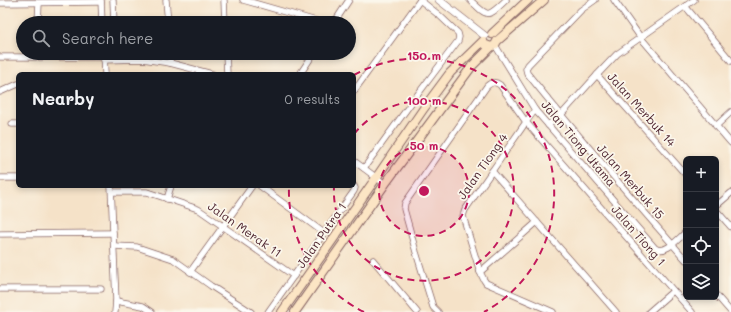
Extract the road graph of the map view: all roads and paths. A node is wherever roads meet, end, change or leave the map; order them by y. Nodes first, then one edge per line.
1 (113, 0) edge
2 (166, 0) edge
3 (224, 0) edge
4 (243, 0) edge
5 (349, 0) edge
6 (420, 0) edge
7 (439, 0) edge
8 (470, 0) edge
9 (506, 0) edge
10 (528, 0) edge
11 (544, 0) edge
12 (595, 0) edge
13 (614, 0) edge
14 (694, 0) edge
15 (46, 1) edge
16 (101, 1) edge
17 (0, 3) edge
18 (39, 3) junction
19 (685, 6) junction
20 (38, 16) edge
21 (102, 16) edge
22 (114, 16) edge
23 (167, 16) edge
24 (226, 16) edge
25 (299, 16) edge
26 (339, 16) edge
27 (487, 37) junction
28 (641, 38) junction
29 (494, 44) junction
30 (16, 56) edge
31 (0, 57) edge
32 (104, 60) edge
33 (150, 60) edge
34 (226, 60) edge
35 (308, 60) edge
36 (731, 61) edge
37 (170, 63) joint
38 (105, 72) edge
39 (204, 72) edge
40 (227, 72) edge
41 (301, 72) edge
42 (597, 75) junction
43 (16, 85) edge
44 (356, 88) edge
45 (0, 92) edge
46 (535, 110) junction
47 (731, 112) edge
48 (561, 115) junction
49 (526, 122) junction
50 (548, 125) junction
51 (716, 126) junction
52 (731, 144) edge
53 (356, 162) edge
54 (364, 168) junction
55 (492, 171) junction
56 (683, 172) edge
57 (0, 178) edge
58 (16, 178) edge
59 (376, 178) junction
60 (385, 184) junction
61 (170, 188) edge
62 (251, 188) edge
63 (263, 188) edge
64 (355, 188) edge
65 (112, 189) edge
66 (731, 193) edge
67 (167, 199) junction
68 (719, 203) edge
69 (719, 213) edge
70 (538, 222) junction
71 (222, 227) junction
72 (731, 227) edge
73 (114, 233) junction
74 (324, 233) junction
75 (0, 234) edge
76 (683, 235) edge
77 (672, 244) junction
78 (114, 246) junction
79 (683, 257) edge
80 (373, 260) dead end
81 (190, 272) junction
82 (480, 272) junction
83 (294, 276) junction
84 (0, 289) edge
85 (101, 289) dead end
86 (673, 291) junction
87 (719, 298) edge
88 (116, 301) junction
89 (114, 312) edge
90 (152, 312) edge
91 (251, 312) edge
92 (268, 312) edge
93 (282, 312) edge
94 (295, 312) edge
95 (417, 312) edge
96 (438, 312) edge
97 (553, 312) edge
98 (616, 312) edge
99 (649, 312) edge
100 (692, 312) edge
101 (731, 312) edge

1 - 22 street
2 - 23 street
3 - 24 street
4 - 25 street
5 - 26 street
6 - 44 street
6 - 54 street
7 - 27 street
8 - 9 street
10 - 27 main road, Jalan Putra 1
11 - 29 main road, Jalan Putra 1
12 - 48 street, Jalan Merbuk 15
13 - 28 street
14 - 19 street
15 - 16 street
15 - 18 street
16 - 21 street
17 - 18 street
18 - 20 street
19 - 28 street
19 - 36 street
27 - 29 main road
27 - 29 main road
27 - 59 main road, Jalan Putra 1
28 - 42 street
28 - 51 street
29 - 46 street, Jalan Tiong Utama
29 - 60 main road, Jalan Putra 1
30 - 31 street
32 - 38 street
33 - 37 street
34 - 40 street
35 - 41 street
37 - 39 street
42 - 48 street
42 - 56 street, Jalan Merbuk 14
43 - 45 street
46 - 49 street, Jalan Tiong 4
46 - 50 street, Jalan Tiong Utama
47 - 51 street
48 - 50 street
48 - 77 street, Jalan Merbuk 15
49 - 55 street, Jalan Tiong 4
49 - 86 street, Jalan Tiong 1
49 - 96 street, Jalan Tiong 1
50 - 77 street, Jalan Tiong Utama
51 - 52 street
53 - 54 street
54 - 59 street
55 - 70 street
55 - 82 street, Jalan Tiong 4
57 - 58 street
59 - 60 street
59 - 93 main road, Jalan Putra 1
60 - 94 main road, Jalan Putra 1
61 - 67 street
62 - 71 street
63 - 74 street
64 - 74 street
65 - 67 street, Jalan Merak 11
65 - 73 street
66 - 68 street
67 - 71 street, Jalan Merak 11
69 - 72 street
70 - 82 street
70 - 98 street
71 - 81 street
71 - 83 street, Jalan Merak 11
73 - 75 street
73 - 78 street
74 - 83 street
76 - 77 street
77 - 79 street, Jalan Merbuk 15
78 - 81 street
78 - 88 street
80 - 95 street
81 - 91 street
82 - 97 street, Jalan Tiong 4
83 - 92 street
84 - 85 street
86 - 99 street
86 - 100 street, Jalan Tiong 1
87 - 101 street
88 - 89 street
88 - 90 street

